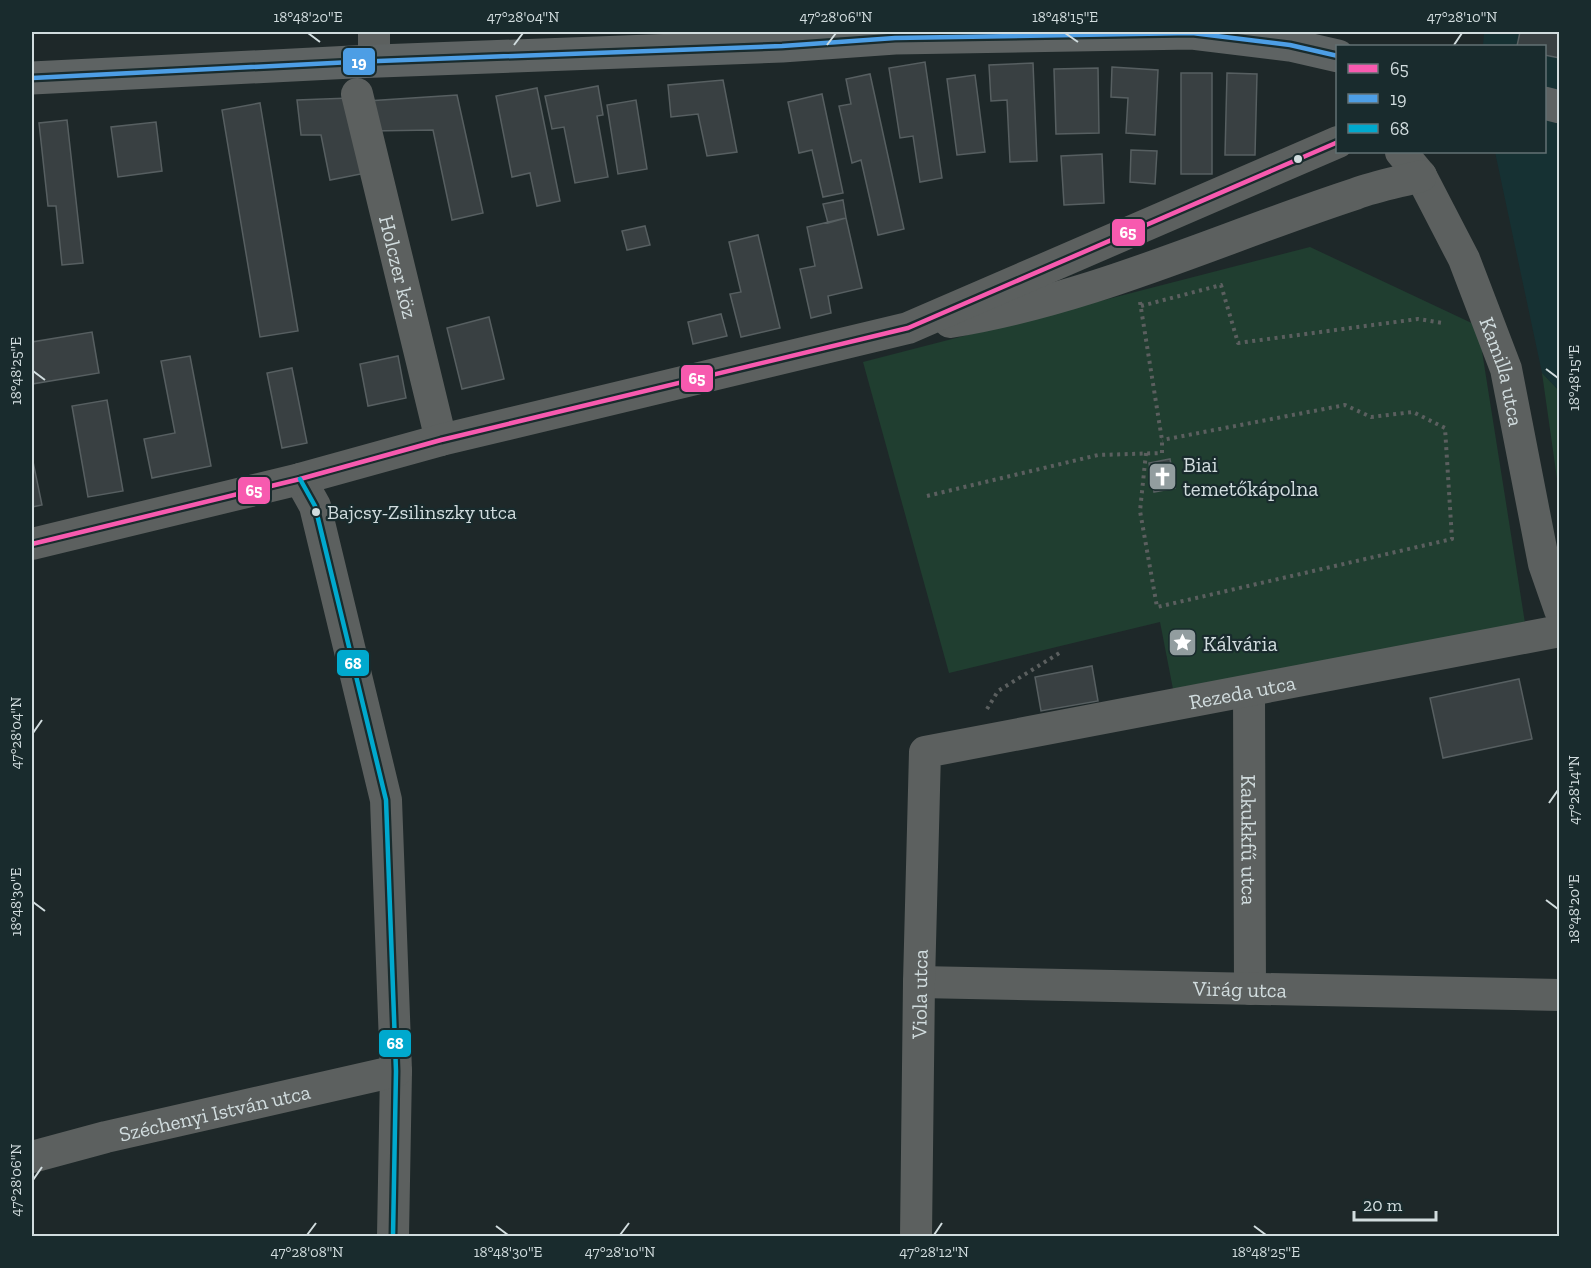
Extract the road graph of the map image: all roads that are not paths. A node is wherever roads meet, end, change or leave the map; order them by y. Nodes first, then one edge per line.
1 (895, 35) edge
2 (374, 46) edge
3 (1336, 56) edge
4 (32, 78) edge
5 (357, 94) dead end
6 (1336, 143) edge
7 (1402, 153) edge
8 (1421, 176) junction
9 (908, 328) junction
10 (441, 440) junction
11 (300, 479) junction
12 (32, 544) edge
13 (1560, 610) edge
14 (1560, 632) edge
15 (1249, 692) junction
16 (926, 752) joint
17 (919, 982) junction
18 (1250, 989) junction
19 (1560, 995) edge
20 (396, 1071) junction
21 (32, 1157) edge
22 (393, 1236) edge
23 (916, 1236) edge

1 - 2 main road
1 - 3 main road
2 - 4 main road
5 - 10 street, Holczer köz
6 - 9 street
7 - 8 street, Kamilla utca
8 - 9 street
8 - 13 street, Kamilla utca
9 - 10 street
10 - 11 street
11 - 12 street
11 - 20 street
14 - 15 street, Rezeda utca
15 - 16 street, Rezeda utca
15 - 18 street, Kakukkfű utca
16 - 17 street, Viola utca
17 - 18 street, Virág utca
17 - 23 street, Viola utca
18 - 19 street, Virág utca
20 - 21 street, Széchenyi István utca
20 - 22 street

